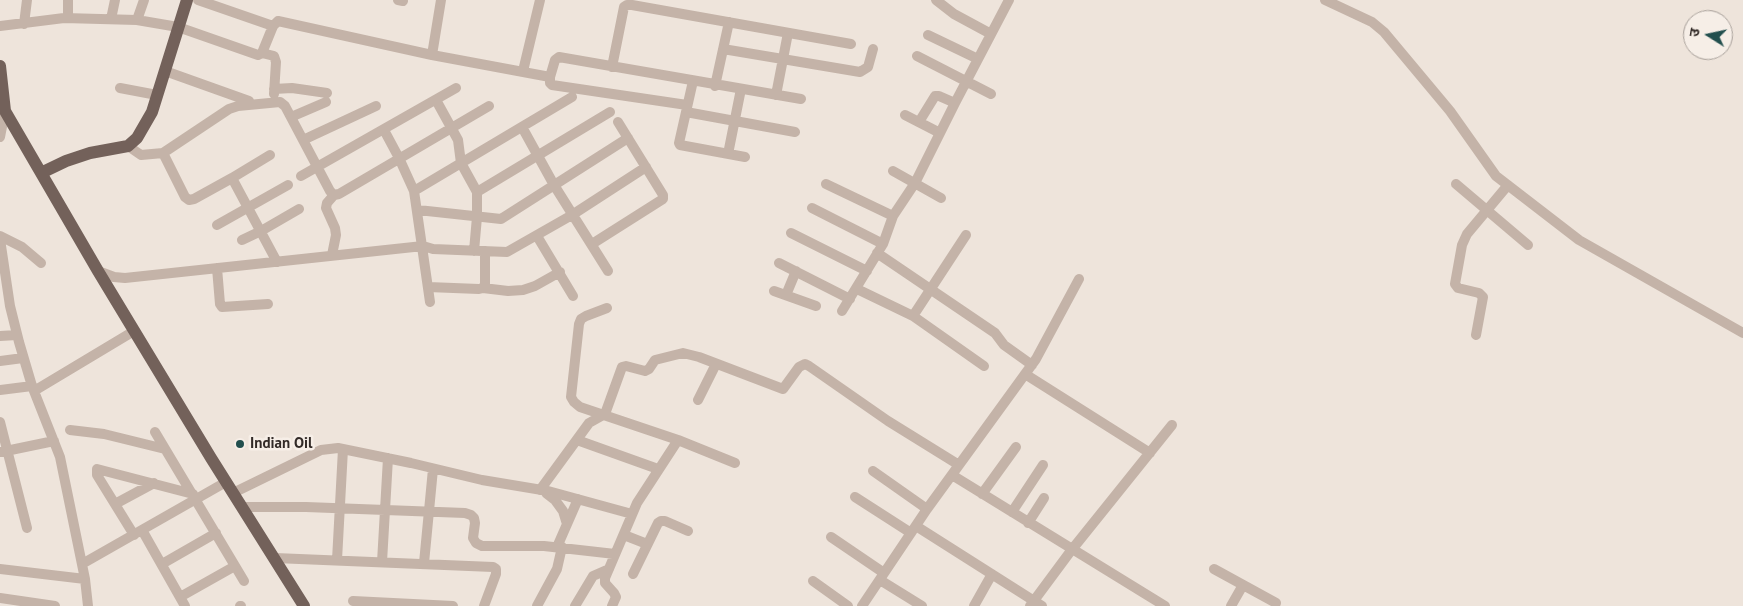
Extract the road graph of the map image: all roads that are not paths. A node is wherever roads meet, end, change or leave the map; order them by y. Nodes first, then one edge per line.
1 (26, 0) edge
2 (68, 0) edge
3 (115, 0) edge
4 (144, 0) edge
5 (187, 0) edge
6 (198, 0) edge
7 (441, 0) edge
8 (540, 0) edge
9 (936, 0) edge
10 (1009, 0) edge
11 (1325, 0) edge
12 (222, 4) edge
13 (68, 18) junction
14 (111, 19) junction
15 (137, 20) junction
16 (729, 22) junction
17 (24, 24) junction
18 (0, 26) edge
19 (273, 26) junction
20 (178, 27) junction
21 (788, 33) junction
22 (991, 34) junction
23 (928, 35) dead end
24 (851, 44) dead end
25 (723, 49) junction
26 (873, 49) dead end
27 (262, 53) junction
28 (432, 55) junction
29 (917, 56) dead end
30 (784, 59) junction
31 (978, 59) junction
32 (612, 67) junction
33 (165, 71) junction
34 (523, 71) junction
35 (0, 73) edge
36 (550, 77) junction
37 (693, 81) junction
38 (966, 81) junction
39 (715, 86) junction
40 (120, 88) dead end
41 (456, 88) dead end
42 (741, 89) junction
43 (990, 94) dead end
44 (157, 95) junction
45 (776, 95) junction
46 (572, 97) dead end
47 (436, 100) junction
48 (801, 100) dead end
49 (249, 101) dead end
50 (955, 103) junction
51 (376, 106) dead end
52 (489, 106) dead end
53 (687, 108) junction
54 (5, 111) junction
55 (610, 112) dead end
56 (905, 115) dead end
57 (291, 117) junction
58 (735, 121) junction
59 (618, 122) dead end
60 (919, 122) junction
61 (522, 127) junction
62 (453, 128) junction
63 (384, 130) junction
64 (795, 132) dead end
65 (940, 133) junction
66 (0, 137) edge
67 (628, 138) junction
68 (303, 140) junction
69 (128, 146) junction
70 (163, 153) junction
71 (728, 154) junction
72 (270, 155) dead end
73 (538, 156) junction
74 (745, 157) dead end
75 (399, 158) junction
76 (461, 163) junction
77 (317, 167) junction
78 (646, 167) junction
79 (893, 171) dead end
80 (40, 173) junction
81 (301, 176) dead end
82 (232, 178) junction
83 (915, 183) junction
84 (288, 184) dead end
85 (826, 184) dead end
86 (1456, 184) dead end
87 (554, 185) junction
88 (1508, 185) junction
89 (414, 191) junction
90 (478, 192) junction
91 (334, 195) junction
92 (941, 198) dead end
93 (248, 206) junction
94 (812, 208) dead end
95 (299, 209) dead end
96 (418, 210) junction
97 (1486, 210) junction
98 (572, 215) junction
99 (893, 216) junction
100 (478, 217) junction
101 (217, 225) dead end
102 (260, 231) junction
103 (791, 233) dead end
104 (966, 235) dead end
105 (537, 236) junction
106 (242, 240) dead end
107 (0, 243) edge
108 (592, 244) junction
109 (1528, 245) dead end
110 (423, 246) junction
111 (880, 248) junction
112 (479, 251) junction
113 (332, 256) junction
114 (277, 262) junction
115 (41, 263) dead end
116 (779, 263) dead end
117 (217, 268) junction
118 (98, 271) junction
119 (608, 271) dead end
120 (867, 271) junction
121 (560, 272) junction
122 (796, 272) junction
123 (1079, 279) dead end
124 (428, 287) junction
125 (483, 288) junction
126 (857, 288) junction
127 (931, 288) junction
128 (774, 291) dead end
129 (786, 295) junction
130 (574, 296) dead end
131 (850, 299) junction
132 (430, 302) dead end
133 (268, 304) dead end
134 (5, 306) edge
135 (816, 306) dead end
136 (607, 308) dead end
137 (842, 311) dead end
138 (913, 316) junction
139 (134, 331) junction
140 (1743, 333) edge
141 (17, 335) junction
142 (1476, 335) dead end
143 (0, 336) edge
144 (23, 358) junction
145 (0, 361) edge
146 (716, 364) junction
147 (1032, 365) junction
148 (984, 366) dead end
149 (1025, 374) junction
150 (33, 388) junction
151 (0, 390) edge
152 (698, 400) dead end
153 (605, 414) junction
154 (0, 422) edge
155 (1172, 425) dead end
156 (70, 430) dead end
157 (155, 432) dead end
158 (577, 440) junction
159 (678, 440) junction
160 (54, 441) junction
161 (1016, 447) dead end
162 (165, 449) junction
163 (343, 449) junction
164 (3, 451) edge
165 (1150, 453) junction
166 (388, 458) junction
167 (735, 463) dead end
168 (959, 465) junction
169 (1043, 465) dead end
170 (433, 469) junction
171 (658, 469) junction
172 (873, 471) dead end
173 (952, 475) junction
174 (154, 483) junction
175 (230, 487) junction
176 (542, 491) junction
177 (982, 494) junction
178 (194, 497) junction
179 (855, 497) dead end
180 (1044, 498) dead end
181 (578, 499) junction
182 (115, 504) junction
183 (242, 507) junction
184 (340, 508) junction
185 (928, 509) junction
186 (384, 510) junction
187 (429, 512) junction
188 (1012, 512) junction
189 (632, 514) junction
190 (1028, 523) junction
191 (567, 524) junction
192 (26, 528) dead end
193 (914, 530) junction
194 (688, 531) dead end
195 (138, 532) junction
196 (216, 533) junction
197 (624, 535) junction
198 (830, 537) dead end
199 (647, 544) junction
200 (560, 547) junction
201 (1072, 550) junction
202 (616, 554) junction
203 (275, 558) junction
204 (337, 560) junction
205 (382, 562) junction
206 (424, 563) junction
207 (82, 564) junction
208 (162, 564) junction
209 (235, 566) junction
210 (0, 569) edge
211 (609, 569) junction
212 (1214, 570) dead end
213 (633, 574) dead end
214 (992, 574) junction
215 (882, 576) junction
216 (85, 579) junction
217 (244, 581) dead end
218 (813, 581) dead end
219 (1243, 585) junction
220 (0, 598) edge
221 (183, 602) edge
222 (353, 602) dead end
223 (1276, 603) dead end
224 (373, 604) edge
225 (1035, 604) edge
226 (420, 605) edge
227 (55, 606) edge
228 (88, 606) edge
229 (304, 606) edge
230 (453, 606) edge
231 (484, 606) edge
232 (537, 606) edge
233 (575, 606) edge
234 (612, 606) edge
235 (848, 606) edge
236 (862, 606) edge
237 (922, 606) edge
238 (974, 606) edge
239 (1165, 606) edge
240 (1231, 606) edge

1 - 17 street
2 - 13 street
3 - 14 street
4 - 15 street
5 - 20 main road
6 - 12 street
7 - 28 street
8 - 34 street
9 - 22 street
10 - 22 street
11 - 88 street
12 - 19 street
13 - 14 street
13 - 17 street
14 - 15 street
15 - 20 street
16 - 21 street
16 - 25 street
16 - 32 street
17 - 18 street
19 - 27 street
19 - 28 street
20 - 27 street
20 - 33 main road
21 - 24 street
21 - 30 street
22 - 31 street
23 - 31 street
25 - 30 street
25 - 39 street
26 - 30 street
27 - 57 street
28 - 34 street
29 - 38 street
30 - 45 street
31 - 38 street
32 - 36 street
32 - 37 street
33 - 44 main road
33 - 49 street
34 - 36 street
35 - 54 main road
36 - 53 street
37 - 39 street
37 - 53 street
38 - 43 street
38 - 50 street
39 - 42 street
40 - 44 street
41 - 47 street
42 - 45 street
42 - 58 street
44 - 69 main road
45 - 48 street
46 - 61 street
47 - 62 street
47 - 63 street
50 - 60 street
50 - 65 street
51 - 68 street
52 - 62 street
53 - 58 street
53 - 71 street
54 - 66 street
54 - 80 main road
55 - 73 street
56 - 60 street
57 - 68 street
57 - 70 street
58 - 64 street
58 - 71 street
59 - 67 street
60 - 65 street
61 - 73 street
61 - 76 street
62 - 75 street
62 - 76 street
63 - 75 street
63 - 77 street
65 - 83 street
67 - 78 street
67 - 87 street
68 - 77 street
69 - 70 street
69 - 80 main road
70 - 82 street
71 - 74 street
72 - 82 street
73 - 87 street
73 - 90 street
75 - 89 street
75 - 91 street
76 - 89 street
76 - 90 street
77 - 81 street
77 - 91 street
78 - 98 street
78 - 108 street
79 - 83 street
80 - 118 main road
82 - 93 street
83 - 92 street
83 - 99 street
84 - 93 street
85 - 99 street
86 - 97 street
87 - 98 street
87 - 100 street
88 - 97 street
88 - 140 street
89 - 96 street
90 - 100 street
91 - 113 street
93 - 101 street
93 - 102 street
94 - 111 street
95 - 102 street
96 - 100 street
96 - 110 street
97 - 109 street
97 - 142 street
98 - 105 street
98 - 108 street
99 - 111 street
100 - 112 street
102 - 106 street
102 - 114 street
103 - 120 street
104 - 127 street
105 - 112 street
105 - 121 street
107 - 115 street
107 - 134 street
108 - 119 street
110 - 112 street
110 - 113 street
110 - 124 street
111 - 120 street
111 - 127 street
112 - 125 street
113 - 114 street
114 - 117 street
116 - 122 street
117 - 118 street
117 - 133 street
118 - 139 main road
120 - 126 street
121 - 125 street
121 - 130 street
122 - 129 street
122 - 131 street
123 - 147 street
124 - 125 street
124 - 132 street
126 - 131 street
126 - 138 street
127 - 138 street
127 - 147 street
128 - 129 street
129 - 135 street
131 - 137 street
134 - 141 street
136 - 153 street
138 - 148 street
139 - 150 street
139 - 175 main road
141 - 143 street
141 - 144 street
144 - 145 street
144 - 150 street
146 - 152 street
146 - 153 street
146 - 168 street
147 - 149 street
149 - 165 street
149 - 168 street
150 - 151 street
150 - 160 street
153 - 158 street
153 - 159 street
154 - 164 street
155 - 165 street
156 - 162 street
157 - 162 street
158 - 171 street
158 - 176 street
159 - 167 street
159 - 171 street
160 - 164 street
160 - 207 street
161 - 177 street
162 - 178 street
163 - 166 street
163 - 175 street
163 - 184 street
164 - 192 street
165 - 201 street
166 - 170 street
166 - 186 street
168 - 173 street
169 - 188 street
170 - 176 street
170 - 187 street
171 - 189 street
172 - 185 street
173 - 177 street
173 - 185 street
174 - 178 street
174 - 182 street
174 - 182 street
175 - 178 street
175 - 183 main road
176 - 181 street
176 - 191 street
177 - 188 street
178 - 195 street
178 - 196 street
179 - 193 street
180 - 190 street
181 - 189 street
181 - 191 street
182 - 195 street
183 - 184 street
183 - 203 main road
184 - 186 street
184 - 204 street
185 - 193 street
186 - 187 street
186 - 205 street
187 - 200 street
187 - 206 street
188 - 190 street
189 - 197 street
190 - 201 street
191 - 200 street
193 - 214 street
193 - 215 street
194 - 199 street
195 - 207 street
195 - 208 street
196 - 208 street
196 - 209 street
197 - 199 street
197 - 202 street
198 - 215 street
199 - 213 street
200 - 202 street
200 - 232 street
201 - 225 street
201 - 239 street
202 - 211 street
203 - 204 street
203 - 229 main road
204 - 205 street
205 - 206 street
206 - 231 street
207 - 216 street
208 - 221 street
209 - 217 street
209 - 221 street
210 - 216 street
211 - 233 street
211 - 234 street
212 - 219 street
214 - 225 street
214 - 238 street
215 - 236 street
215 - 237 street
216 - 228 street
218 - 235 street
219 - 223 street
219 - 240 street
220 - 227 street
222 - 224 street
224 - 226 street
226 - 230 street

